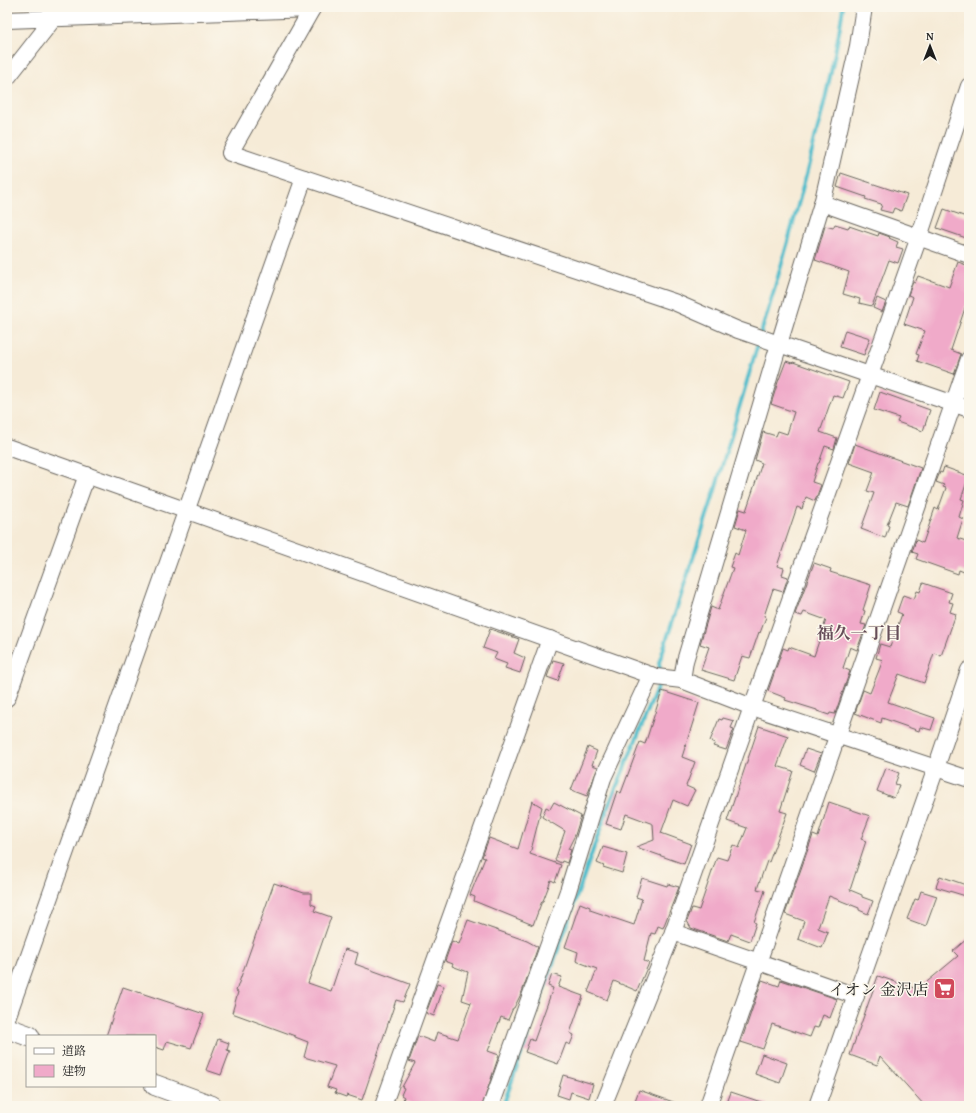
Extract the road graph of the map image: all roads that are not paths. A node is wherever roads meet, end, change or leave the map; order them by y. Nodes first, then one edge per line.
1 (864, 7) edge
2 (312, 8) edge
3 (54, 18) junction
4 (7, 20) edge
5 (7, 78) edge
6 (969, 86) edge
7 (304, 178) junction
8 (822, 203) junction
9 (919, 237) junction
10 (969, 255) edge
11 (776, 343) junction
12 (969, 359) edge
13 (870, 375) junction
14 (954, 404) junction
15 (969, 409) edge
16 (7, 447) edge
17 (87, 475) junction
18 (187, 511) junction
19 (550, 639) junction
20 (969, 670) edge
21 (653, 676) junction
22 (678, 679) junction
23 (7, 698) edge
24 (752, 707) junction
25 (838, 735) junction
26 (936, 768) junction
27 (969, 779) edge
28 (673, 932) junction
29 (759, 962) junction
30 (856, 996) junction
31 (7, 1018) edge
32 (7, 1028) edge
33 (26, 1035) edge
34 (156, 1086) edge
35 (183, 1101) edge
36 (212, 1106) edge
37 (383, 1106) edge
38 (491, 1106) edge
39 (603, 1106) edge
40 (708, 1106) edge
41 (817, 1106) edge

1 - 8 street
2 - 3 street
2 - 7 street
3 - 4 street
3 - 5 street
6 - 9 street
7 - 11 street
7 - 18 street
8 - 9 street
8 - 11 street
9 - 10 street
9 - 13 street
11 - 13 street
11 - 22 street
12 - 14 street
13 - 14 street
13 - 24 street
14 - 15 street
14 - 25 street
16 - 17 street
17 - 18 street
17 - 23 street
18 - 19 street
18 - 31 street
19 - 21 street
19 - 37 street
20 - 26 street
21 - 22 street
21 - 38 street
22 - 24 street
24 - 25 street
24 - 28 street
25 - 26 street
25 - 29 street
26 - 27 street
26 - 30 street
28 - 29 street
28 - 39 street
29 - 30 street
29 - 40 street
30 - 41 street
32 - 33 main road
34 - 35 main road
35 - 36 main road

